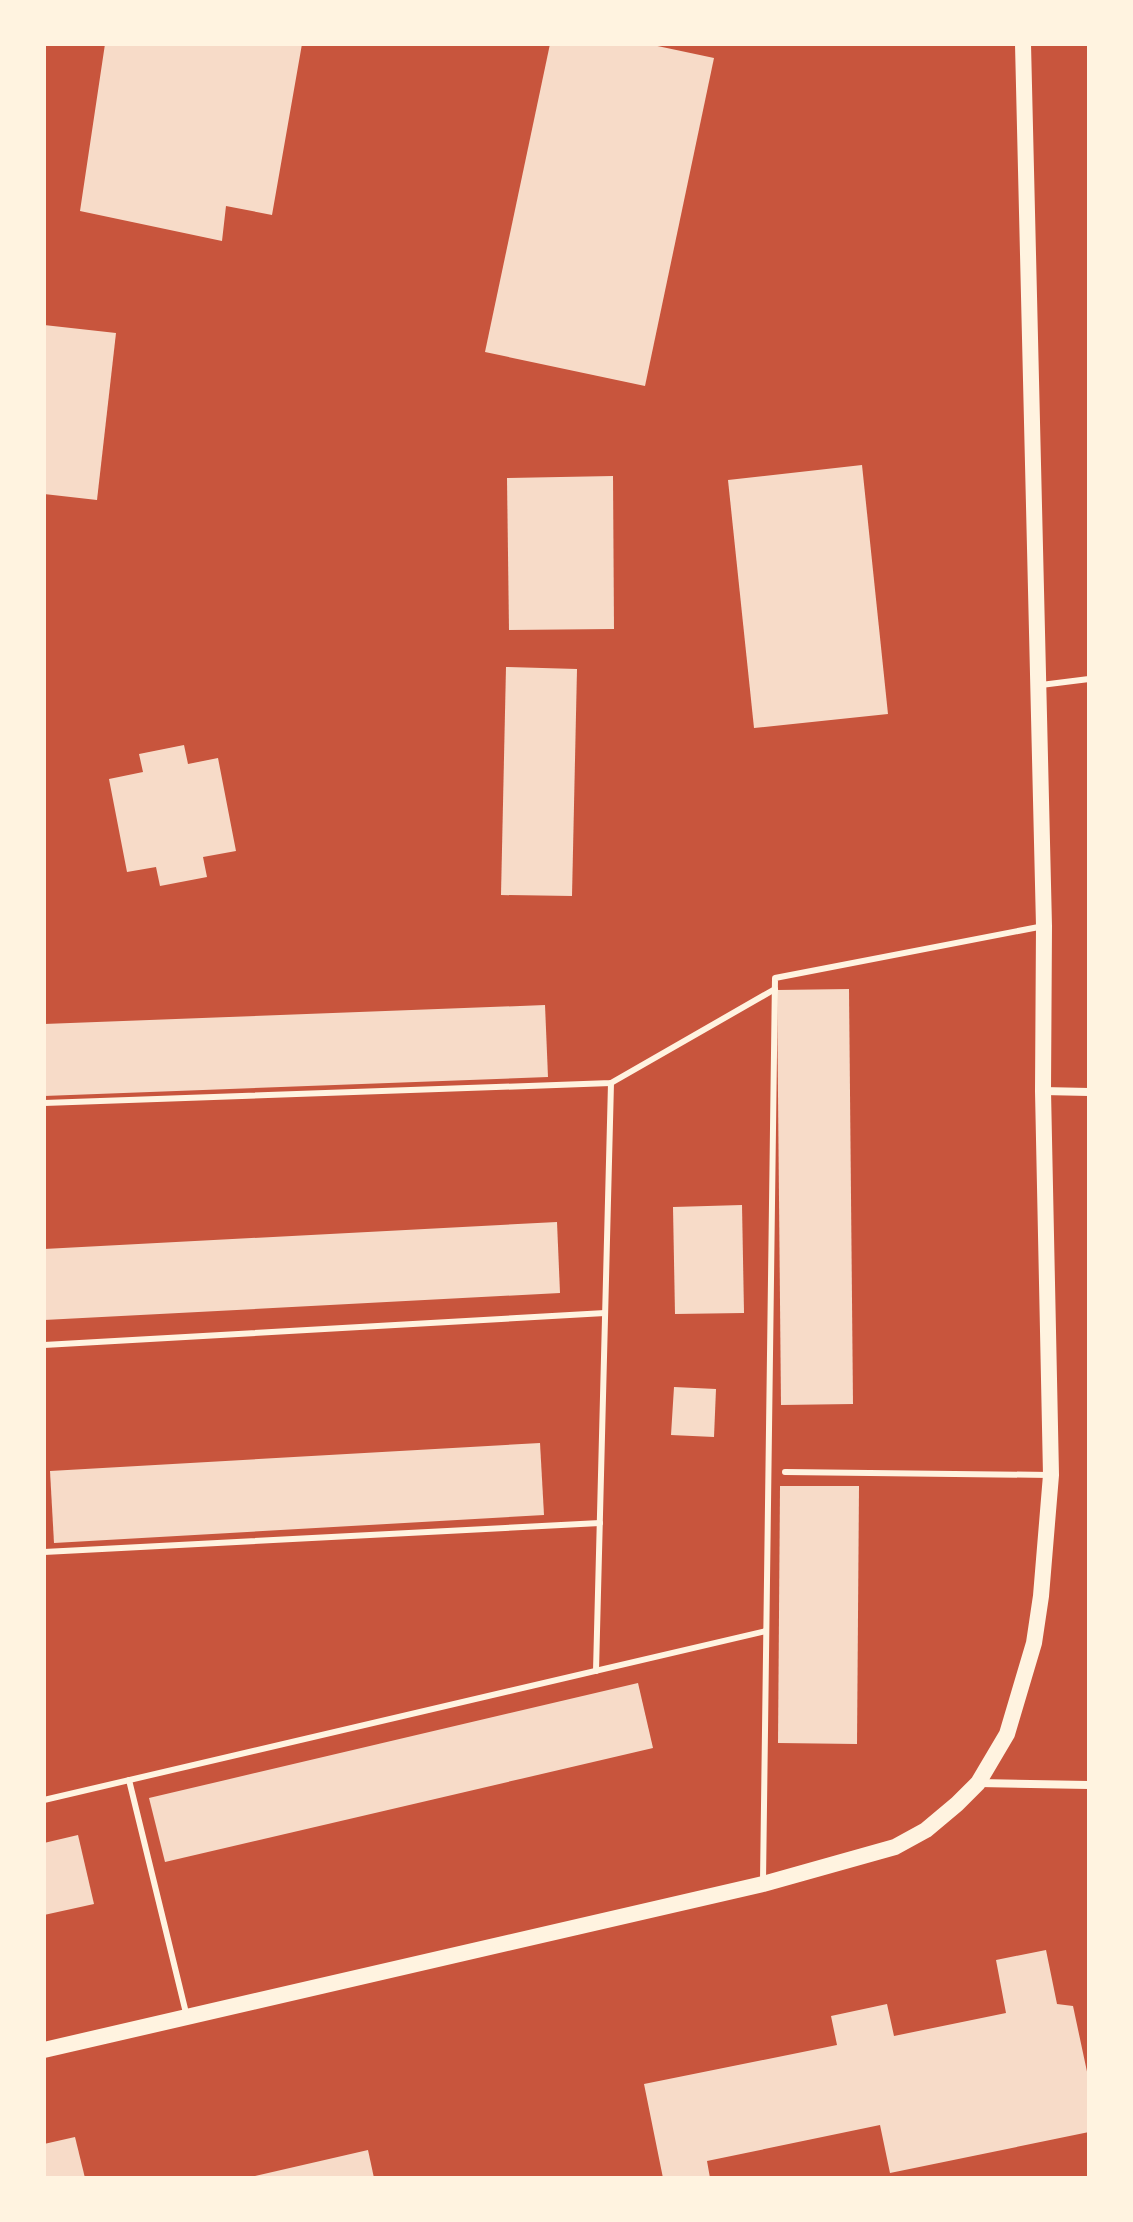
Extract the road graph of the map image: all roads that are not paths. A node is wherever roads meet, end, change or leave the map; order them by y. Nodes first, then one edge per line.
1 (1023, 44) edge
2 (1089, 679) edge
3 (1037, 686) junction
4 (1044, 926) junction
5 (776, 989) junction
6 (611, 1083) junction
7 (1043, 1091) junction
8 (1089, 1092) edge
9 (44, 1103) edge
10 (605, 1313) junction
11 (44, 1345) edge
12 (785, 1472) dead end
13 (1051, 1475) junction
14 (600, 1523) junction
15 (44, 1552) edge
16 (766, 1631) junction
17 (596, 1671) junction
18 (129, 1780) junction
19 (978, 1783) junction
20 (1089, 1785) edge
21 (44, 1800) edge
22 (763, 1884) junction
23 (187, 2017) junction
24 (44, 2050) edge

1 - 3 main road
2 - 3 lane
3 - 4 main road
4 - 5 lane
4 - 7 main road
5 - 6 lane
5 - 16 lane
6 - 9 lane
6 - 10 lane
7 - 8 street
7 - 13 main road
10 - 11 lane
10 - 14 lane
12 - 13 lane
13 - 19 main road
14 - 15 lane
14 - 17 lane
16 - 17 lane
16 - 22 lane
17 - 18 lane
18 - 21 lane
18 - 23 lane
19 - 20 street
19 - 22 main road
22 - 23 main road
23 - 24 main road

